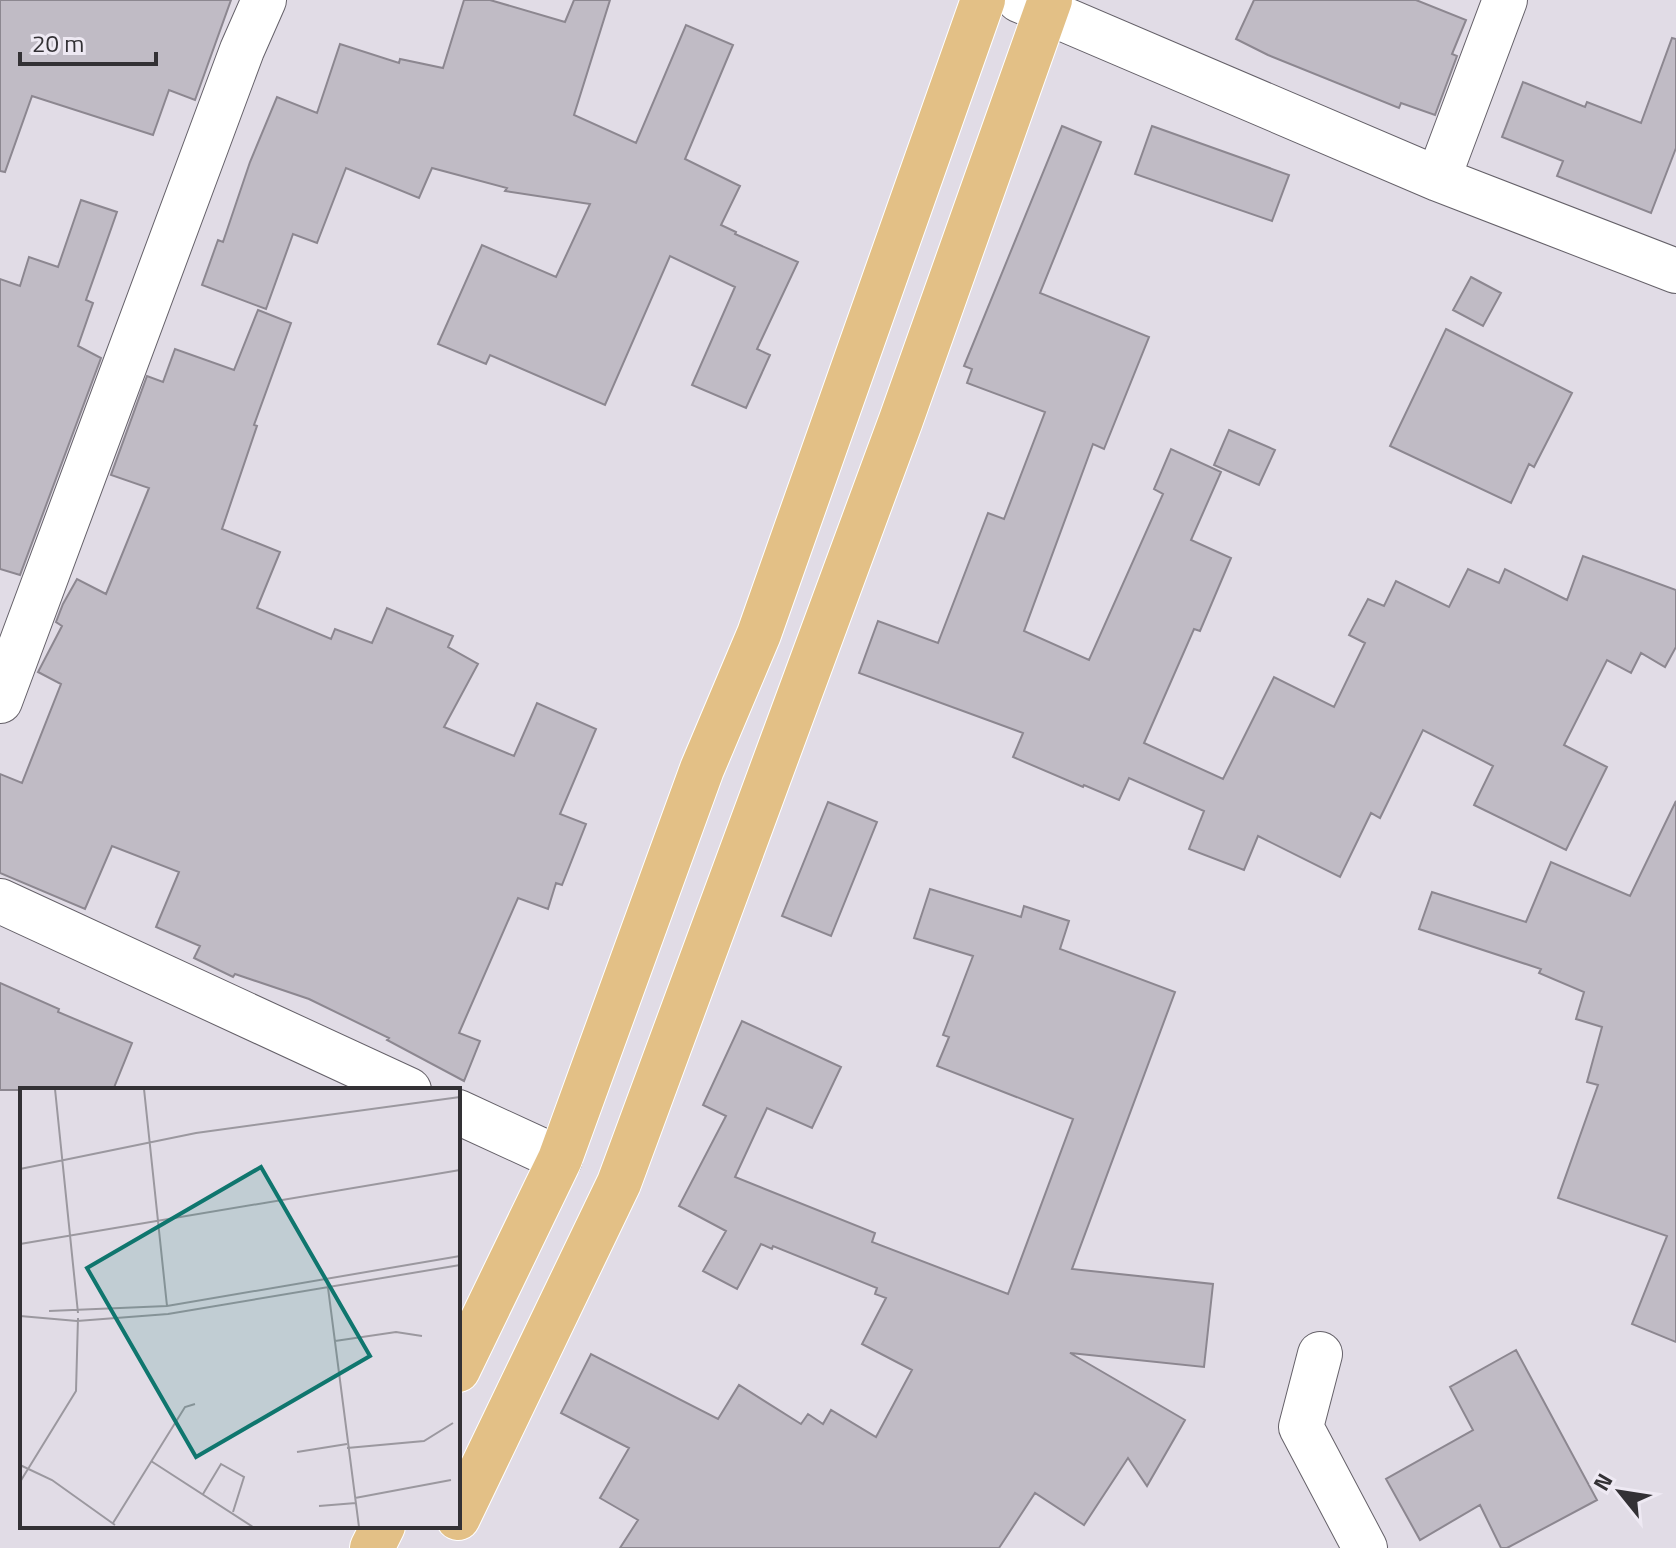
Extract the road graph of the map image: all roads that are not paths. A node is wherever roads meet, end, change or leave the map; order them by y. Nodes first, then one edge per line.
1 (264, 0) edge
2 (983, 0) edge
3 (1505, 0) edge
4 (1038, 4) edge
5 (1438, 179) junction
6 (1676, 271) edge
7 (0, 701) edge
8 (0, 901) edge
9 (405, 1088) edge
10 (460, 1113) edge
11 (560, 1159) junction
12 (1320, 1354) dead end
13 (460, 1366) edge
14 (460, 1514) edge
15 (382, 1528) edge
16 (453, 1528) edge
17 (372, 1548) edge
18 (443, 1548) edge
19 (1365, 1548) edge

1 - 7 street
2 - 11 main road
3 - 5 street
4 - 5 street
4 - 14 main road
5 - 6 street
8 - 9 street
10 - 11 street
11 - 13 main road
12 - 19 street
15 - 17 main road
16 - 18 main road

